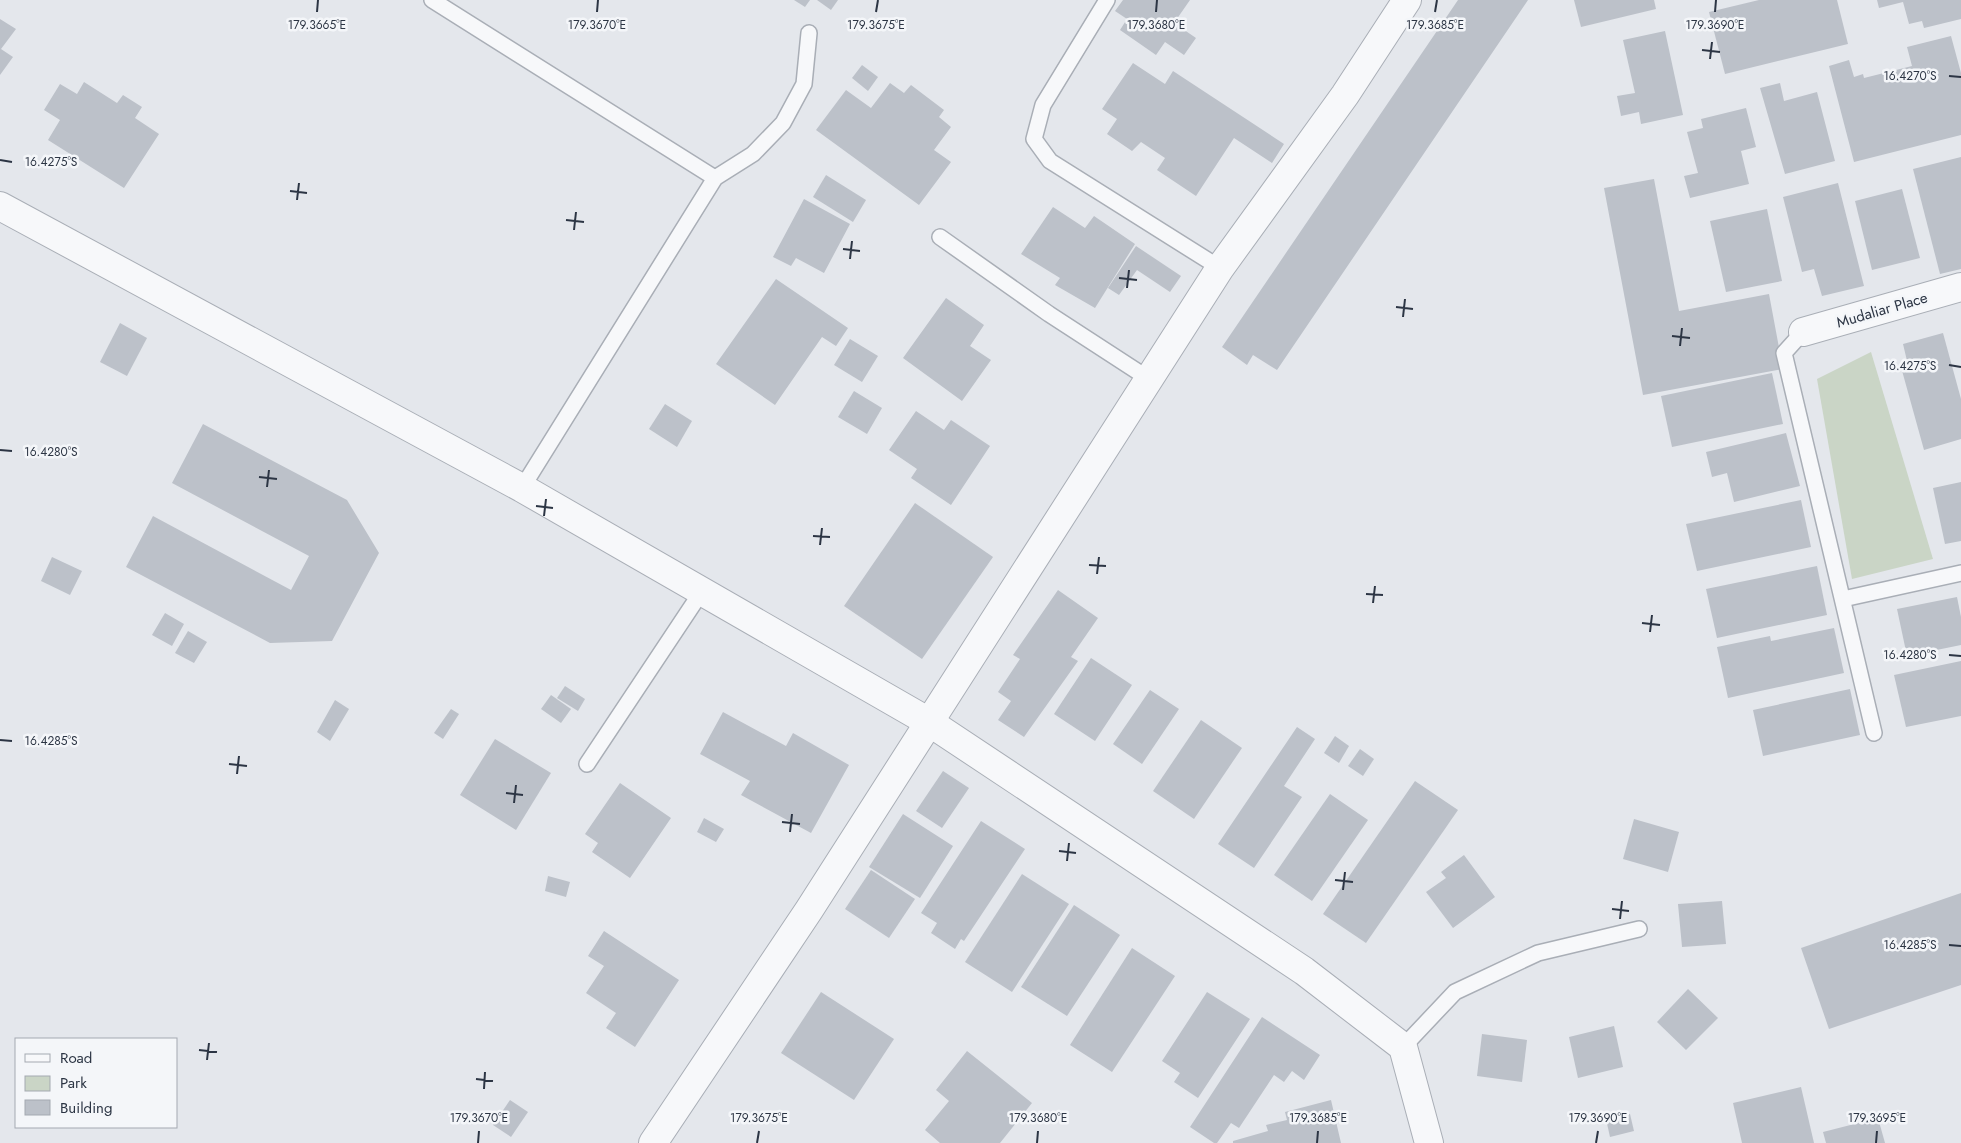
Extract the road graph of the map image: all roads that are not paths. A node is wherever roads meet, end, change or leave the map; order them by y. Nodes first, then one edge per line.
1 (432, 0) edge
2 (1107, 0) edge
3 (1407, 0) edge
4 (809, 33) dead end
5 (715, 178) junction
6 (0, 206) edge
7 (940, 237) dead end
8 (1220, 268) junction
9 (1961, 287) edge
10 (1803, 332) joint
11 (1149, 378) junction
12 (522, 488) junction
13 (1961, 573) edge
14 (702, 591) junction
15 (1844, 599) junction
16 (929, 722) junction
17 (1874, 733) dead end
18 (586, 764) dead end
19 (1639, 930) dead end
20 (1403, 1047) junction
21 (653, 1143) edge
22 (1429, 1143) edge

1 - 5 lane
2 - 8 lane
3 - 8 street
4 - 5 lane
5 - 12 lane
6 - 12 street
7 - 11 lane
8 - 11 street
9 - 10 street, Mudaliar Place
10 - 15 lane
11 - 16 street
12 - 14 street
13 - 15 lane
14 - 16 street
14 - 18 lane
15 - 17 lane
16 - 20 street
16 - 21 street
19 - 20 lane
20 - 22 street

